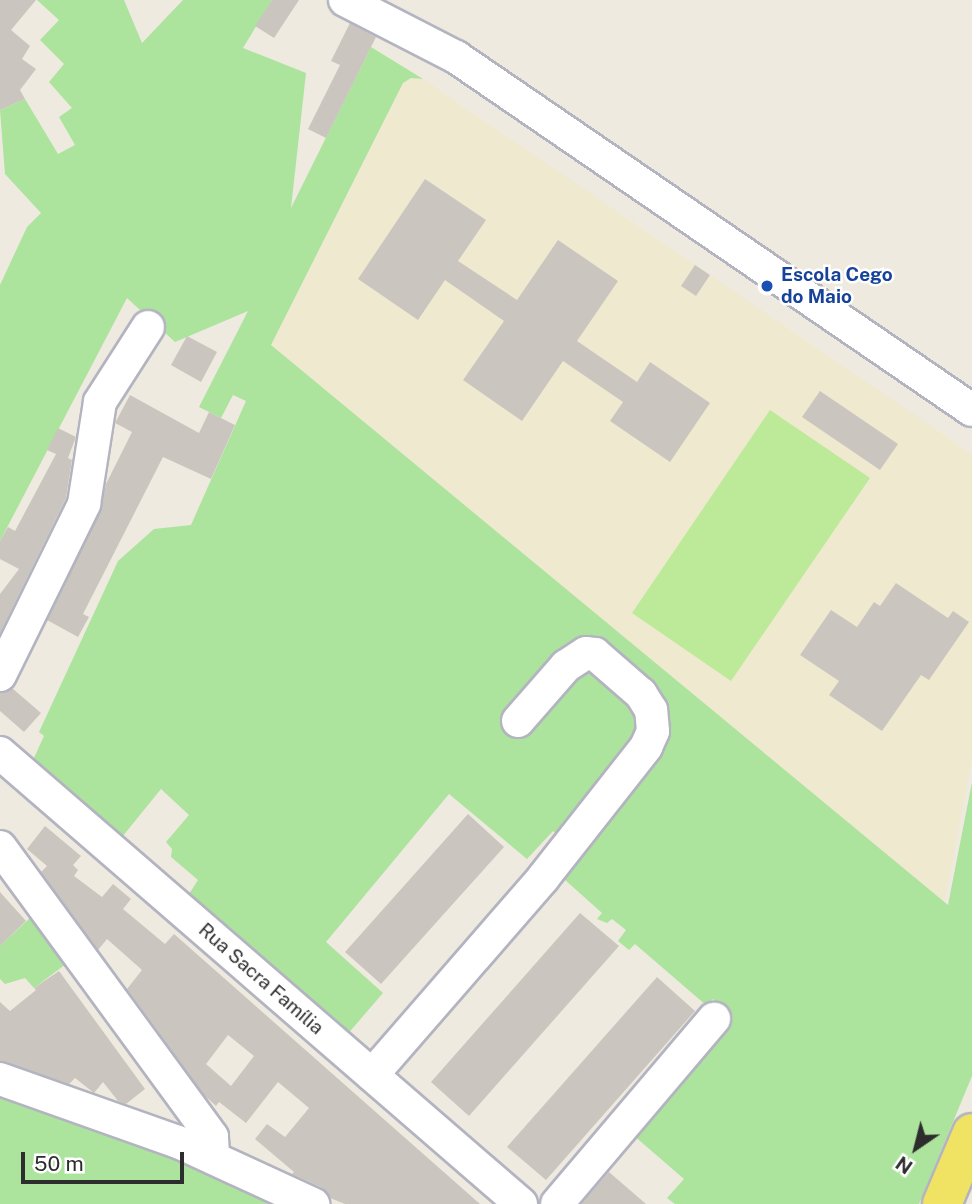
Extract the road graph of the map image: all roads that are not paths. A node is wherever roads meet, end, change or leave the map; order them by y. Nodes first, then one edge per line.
1 (345, 0) edge
2 (148, 327) dead end
3 (972, 410) edge
4 (0, 675) edge
5 (518, 721) dead end
6 (0, 753) edge
7 (0, 847) edge
8 (714, 1020) dead end
9 (372, 1075) junction
10 (0, 1079) edge
11 (972, 1133) edge
12 (213, 1158) junction
13 (313, 1204) edge
14 (521, 1204) edge
15 (557, 1204) edge
16 (942, 1204) edge

1 - 3 street
2 - 4 street
5 - 9 street
6 - 9 street, Rua Sacra Família
7 - 12 street
8 - 15 street
9 - 14 street, Rua Sacra Família
10 - 12 street
11 - 16 main road
12 - 13 street

